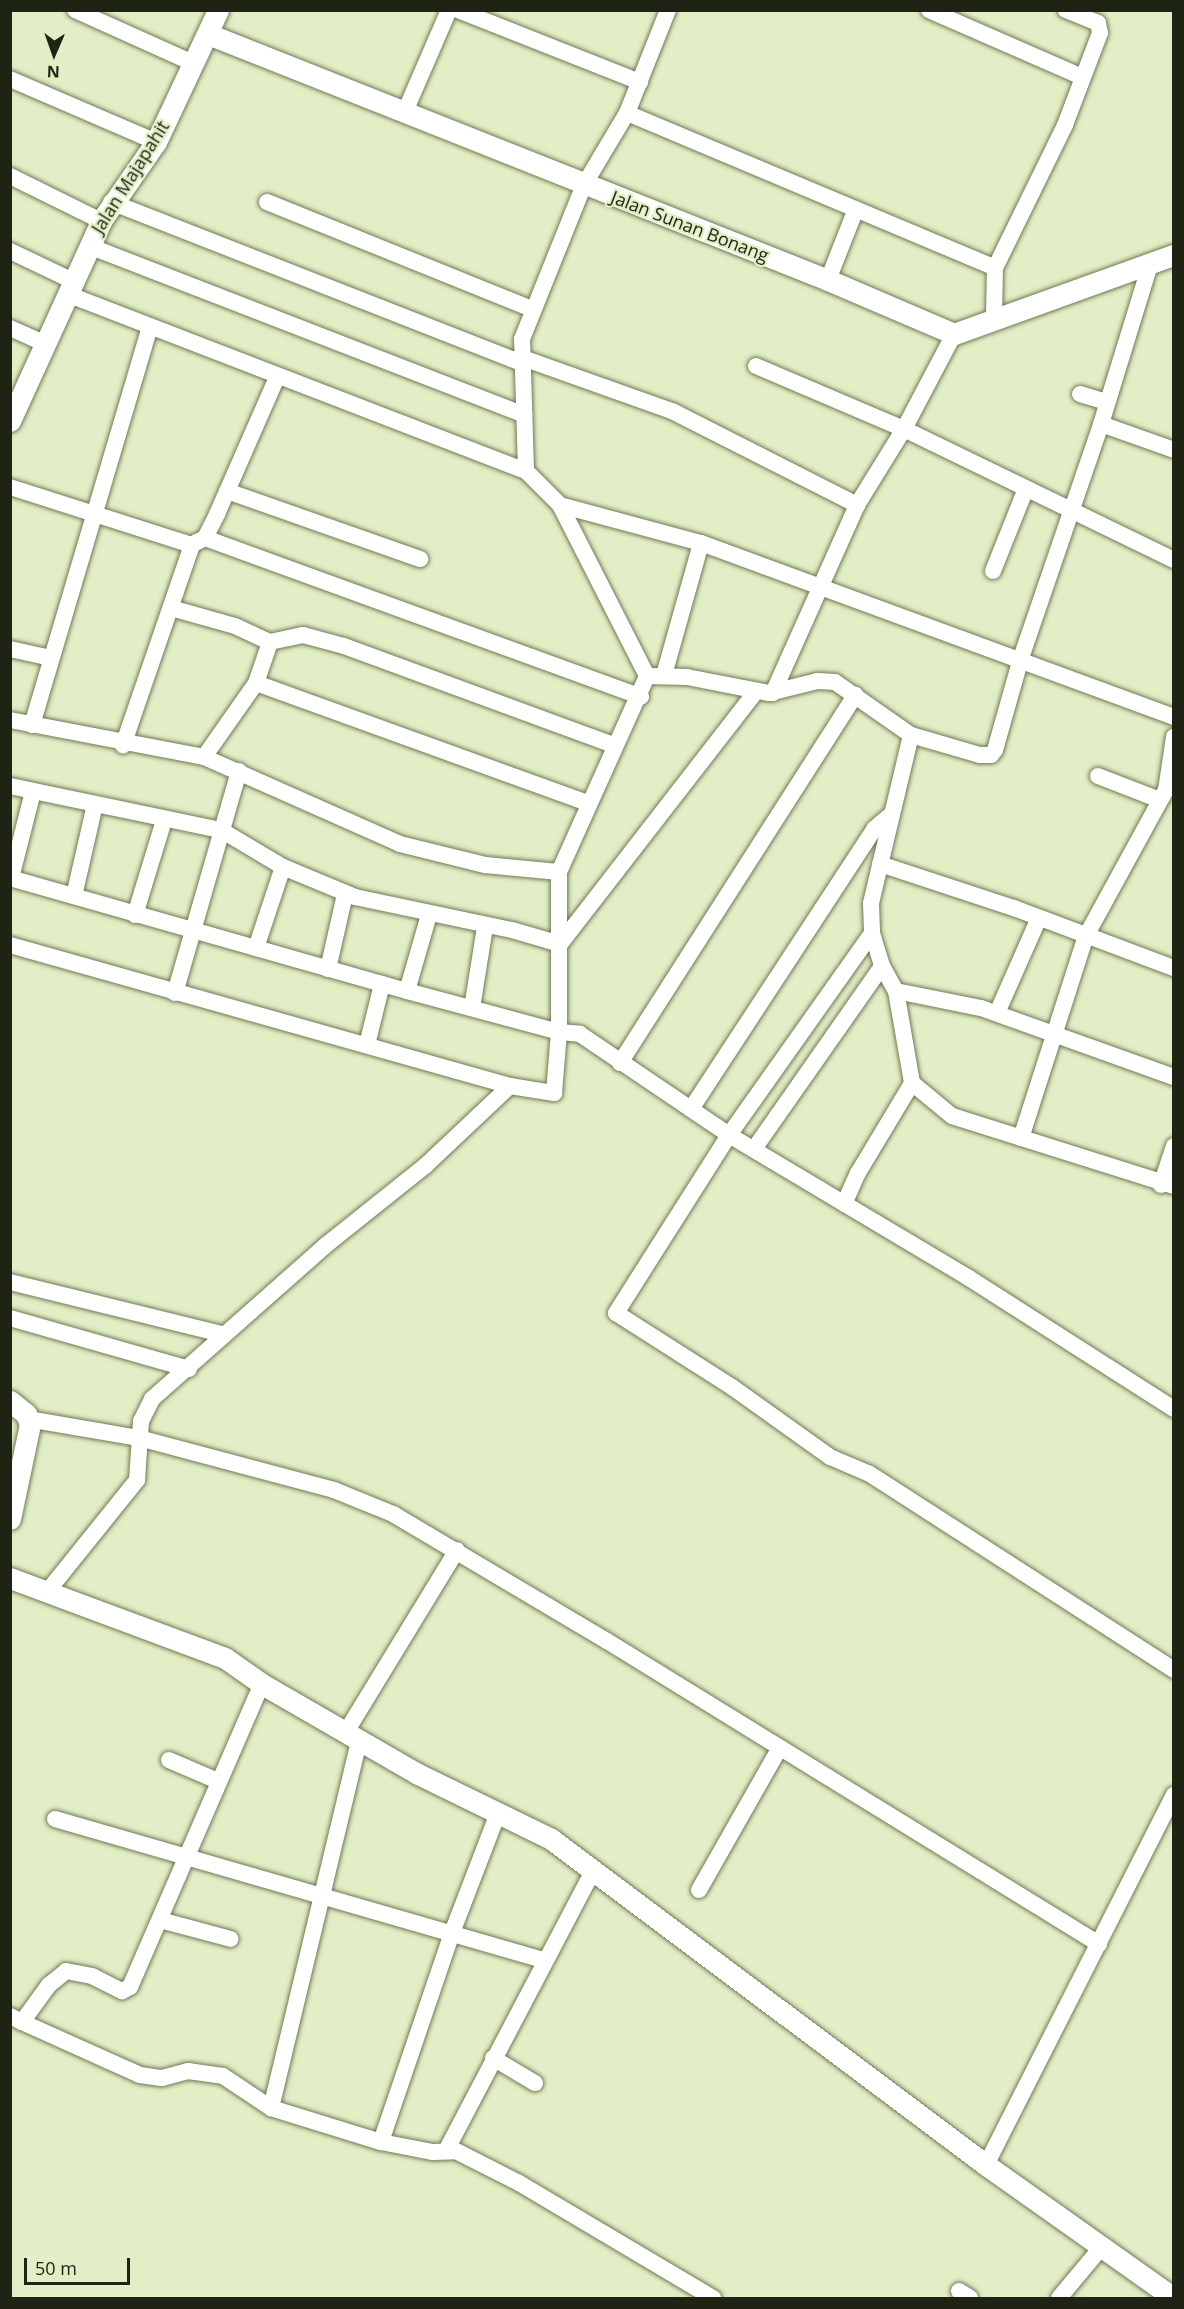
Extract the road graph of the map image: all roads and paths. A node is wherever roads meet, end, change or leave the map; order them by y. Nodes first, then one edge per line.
1 (75, 10) edge
2 (218, 10) edge
3 (449, 10) edge
4 (458, 10) edge
5 (668, 10) edge
6 (929, 10) edge
7 (1066, 10) edge
8 (208, 34) junction
9 (193, 63) junction
10 (1082, 77) junction
11 (10, 79) edge
12 (640, 82) junction
13 (627, 113) junction
14 (404, 114) junction
15 (156, 142) junction
16 (10, 176) edge
17 (584, 185) junction
18 (111, 202) junction
19 (267, 202) dead end
20 (856, 209) junction
21 (101, 221) junction
22 (88, 246) junction
23 (10, 251) edge
24 (1173, 255) edge
25 (1151, 261) junction
26 (995, 268) junction
27 (828, 280) junction
28 (70, 287) junction
29 (532, 309) junction
30 (994, 318) junction
31 (150, 326) junction
32 (10, 328) edge
33 (954, 334) junction
34 (43, 343) junction
35 (520, 359) junction
36 (756, 366) dead end
37 (277, 377) junction
38 (1080, 394) dead end
39 (1107, 402) junction
40 (524, 415) junction
41 (10, 421) edge
42 (1101, 424) junction
43 (904, 429) junction
44 (1173, 450) edge
45 (526, 471) junction
46 (10, 487) edge
47 (227, 491) junction
48 (1025, 491) junction
49 (560, 505) junction
50 (857, 505) junction
51 (92, 513) junction
52 (1070, 513) junction
53 (198, 542) junction
54 (701, 543) junction
55 (420, 559) dead end
56 (1173, 560) edge
57 (993, 571) dead end
58 (818, 585) junction
59 (171, 608) junction
60 (270, 642) junction
61 (10, 649) edge
62 (51, 658) junction
63 (1021, 658) junction
64 (656, 675) junction
65 (256, 683) junction
66 (764, 692) junction
67 (855, 695) junction
68 (641, 697) junction
69 (1173, 717) edge
70 (10, 720) edge
71 (32, 725) junction
72 (911, 735) junction
73 (1173, 737) edge
74 (123, 745) junction
75 (613, 745) junction
76 (204, 757) junction
77 (239, 771) junction
78 (1098, 776) dead end
79 (10, 786) edge
80 (33, 792) junction
81 (1166, 795) edge
82 (587, 803) junction
83 (95, 804) junction
84 (892, 814) junction
85 (164, 820) junction
86 (221, 830) junction
87 (880, 864) junction
88 (283, 867) junction
89 (560, 872) junction
90 (11, 878) edge
91 (345, 894) junction
92 (74, 896) junction
93 (135, 915) junction
94 (429, 915) junction
95 (1038, 920) junction
96 (485, 927) junction
97 (193, 931) junction
98 (872, 933) junction
99 (1086, 936) junction
100 (560, 944) junction
101 (10, 945) edge
102 (256, 948) junction
103 (882, 966) junction
104 (1173, 968) edge
105 (328, 969) junction
106 (382, 984) junction
107 (407, 991) junction
108 (896, 991) junction
109 (175, 993) junction
110 (472, 1008) junction
111 (997, 1013) junction
112 (559, 1032) junction
113 (1054, 1032) junction
114 (367, 1045) junction
115 (620, 1063) junction
116 (1173, 1077) edge
117 (912, 1083) junction
118 (510, 1086) junction
119 (691, 1109) junction
120 (729, 1135) junction
121 (1021, 1138) junction
122 (1173, 1146) edge
123 (754, 1149) junction
124 (1167, 1186) edge
125 (844, 1204) junction
126 (10, 1282) edge
127 (10, 1318) edge
128 (225, 1335) junction
129 (189, 1369) junction
130 (10, 1401) edge
131 (1173, 1409) edge
132 (28, 1419) junction
133 (139, 1438) junction
134 (10, 1519) edge
135 (457, 1550) junction
136 (10, 1578) edge
137 (47, 1592) junction
138 (1173, 1670) edge
139 (262, 1684) junction
140 (353, 1737) junction
141 (779, 1749) junction
142 (169, 1760) dead end
143 (218, 1781) junction
144 (1173, 1795) edge
145 (498, 1813) junction
146 (55, 1819) dead end
147 (187, 1858) junction
148 (592, 1873) junction
149 (699, 1890) dead end
150 (322, 1894) junction
151 (160, 1920) junction
152 (452, 1933) junction
153 (231, 1939) dead end
154 (1099, 1944) junction
155 (543, 1959) junction
156 (16, 2019) edge
157 (493, 2058) junction
158 (535, 2083) dead end
159 (272, 2108) junction
160 (381, 2142) junction
161 (446, 2151) junction
162 (986, 2165) junction
163 (1100, 2249) junction
164 (713, 2298) edge
165 (1059, 2298) edge
166 (1173, 2298) edge

1 - 9 street
2 - 8 street, Jalan Majapahit
3 - 14 street
4 - 12 street
5 - 12 street
6 - 10 street
7 - 10 street
8 - 9 street, Jalan Majapahit
8 - 14 street, Jalan Sunan Bonang
9 - 15 street, Jalan Majapahit
10 - 26 street
11 - 15 street
12 - 13 street
13 - 17 street
13 - 20 street
14 - 17 street, Jalan Sunan Bonang
15 - 18 street, Jalan Majapahit
16 - 21 street
17 - 27 street, Jalan Sunan Bonang
17 - 29 street
18 - 21 street, Jalan Majapahit
18 - 35 street
19 - 29 street
20 - 26 street
20 - 27 street
21 - 22 street, Jalan Majapahit
22 - 28 street, Jalan Majapahit
22 - 40 street
23 - 28 street
24 - 25 street
25 - 30 street
25 - 39 street
26 - 30 street
27 - 33 street, Jalan Sunan Bonang
28 - 31 street
28 - 34 street, Jalan Majapahit
29 - 35 street
30 - 33 street
31 - 37 street
31 - 51 street
32 - 34 street
33 - 43 street
34 - 41 street, Jalan Majapahit
35 - 40 street
35 - 50 street
36 - 43 street
37 - 45 street
37 - 47 street
38 - 39 street
39 - 42 street
40 - 45 street
42 - 44 street
42 - 52 street
43 - 48 street
43 - 50 street
45 - 49 street
46 - 51 street
47 - 53 street
47 - 55 street
48 - 52 street
48 - 57 street
49 - 54 street
49 - 64 street
50 - 58 street
51 - 53 street
51 - 62 street
52 - 56 street
52 - 63 street
53 - 59 street
53 - 68 street
54 - 58 street
54 - 64 street
58 - 63 street
58 - 66 street
59 - 60 street
59 - 74 street
60 - 65 street
60 - 75 street
61 - 62 street
62 - 71 street
63 - 69 street
63 - 72 street
64 - 66 street
64 - 68 street
65 - 76 street
65 - 82 street
66 - 67 street
66 - 100 street
67 - 72 street
67 - 115 street
68 - 75 street
70 - 71 street
71 - 74 street
72 - 84 street
73 - 81 street
74 - 76 street
75 - 82 street
76 - 77 street
77 - 86 street
77 - 89 street
78 - 81 street
79 - 80 street
80 - 83 street
80 - 90 street
81 - 99 street
82 - 89 street
83 - 85 street
83 - 92 street
84 - 87 street
84 - 119 street
85 - 86 street
85 - 93 street
86 - 88 street
86 - 97 street
87 - 95 street
87 - 98 street
88 - 91 street
88 - 102 street
89 - 100 street
90 - 92 street
91 - 94 street
91 - 105 street
92 - 93 street
93 - 97 street
94 - 96 street
94 - 107 street
95 - 99 street
95 - 111 street
96 - 100 street
96 - 110 street
97 - 102 street
97 - 109 street
98 - 103 street
98 - 120 street
99 - 104 street
99 - 113 street
100 - 112 street
101 - 109 street
102 - 105 street
103 - 108 street
103 - 123 street
105 - 106 street
106 - 107 street
106 - 114 street
107 - 110 street
108 - 111 street
108 - 117 street
109 - 114 street
110 - 112 street
111 - 113 street
112 - 115 street
112 - 118 street
113 - 116 street
113 - 121 street
114 - 118 street
115 - 119 street
117 - 121 street
117 - 125 street
118 - 128 street
119 - 120 street
120 - 123 street
120 - 138 street
121 - 124 street
122 - 124 street
123 - 125 street
125 - 131 street
126 - 128 street
127 - 129 street
128 - 129 street
129 - 133 street
130 - 132 street
132 - 133 street
132 - 134 street
133 - 135 street
133 - 137 street
135 - 140 street
135 - 141 street
136 - 137 street
137 - 139 street
139 - 140 street
139 - 143 street
140 - 145 street
140 - 150 street
141 - 149 street
141 - 154 street
142 - 143 street
143 - 147 street
144 - 154 street
145 - 148 street
145 - 152 street
146 - 147 street
147 - 150 street
147 - 151 street
148 - 155 street
148 - 162 street
150 - 152 street
150 - 159 street
151 - 153 street
151 - 156 street
152 - 155 street
152 - 160 street
154 - 162 street
155 - 157 street
156 - 159 street
157 - 158 street
157 - 161 street
159 - 160 street
160 - 161 street
161 - 164 street
162 - 163 street
163 - 165 street
163 - 166 street

